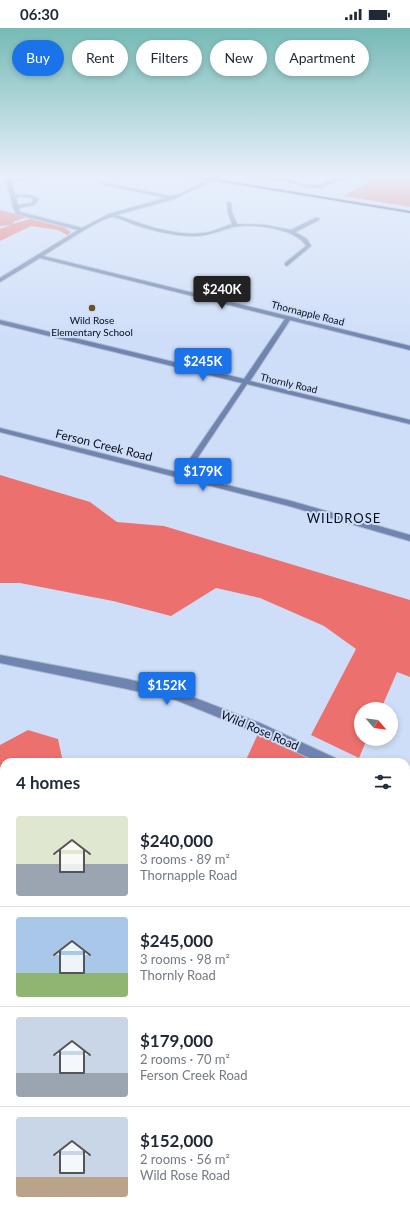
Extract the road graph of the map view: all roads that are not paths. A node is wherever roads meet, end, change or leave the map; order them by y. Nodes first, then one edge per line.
1 (78, 231) edge
2 (167, 231) edge
3 (212, 231) edge
4 (288, 231) edge
5 (291, 232) joint
6 (199, 235) junction
7 (204, 242) dead end
8 (39, 256) junction
9 (287, 264) dead end
10 (0, 280) edge
11 (289, 318) junction
12 (0, 322) edge
13 (410, 348) edge
14 (244, 383) junction
15 (410, 422) edge
16 (0, 430) edge
17 (181, 477) junction
18 (410, 538) edge
19 (0, 660) edge
20 (323, 758) edge

1 - 8 street
2 - 6 street
3 - 6 street
4 - 5 street
5 - 9 street
6 - 7 street
8 - 10 street
8 - 11 street, Thornapple Road
11 - 13 street, Thornapple Road
11 - 14 street
12 - 14 street, Thornly Road
14 - 15 street, Thornly Road
14 - 17 street
16 - 17 street, Ferson Creek Road
17 - 18 street, Ferson Creek Road
19 - 20 street, Wild Rose Road

